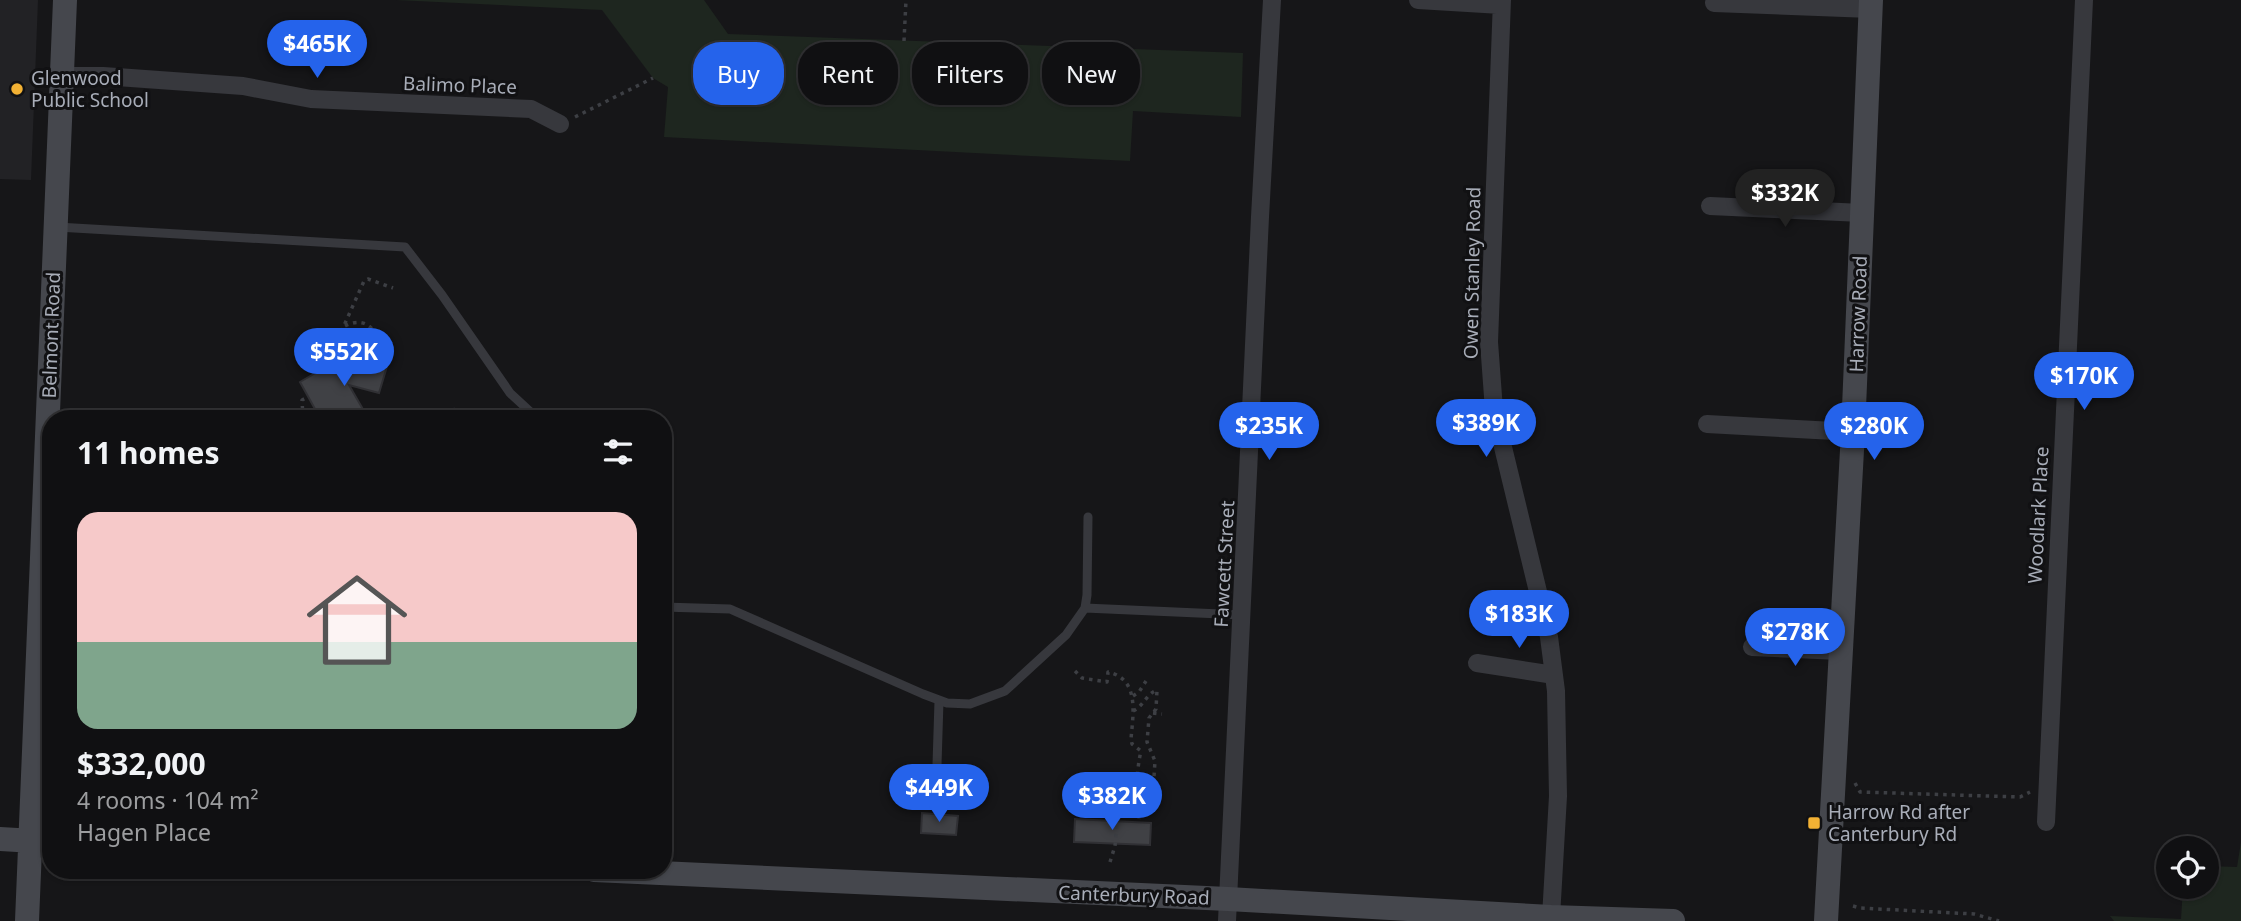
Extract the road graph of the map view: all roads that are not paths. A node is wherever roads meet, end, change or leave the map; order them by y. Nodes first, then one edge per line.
1 (65, 0) edge
2 (1272, 0) edge
3 (1418, 0) edge
4 (2084, 0) edge
5 (1502, 2) edge
6 (1714, 3) dead end
7 (1871, 5) edge
8 (61, 76) junction
9 (560, 124) road end
10 (1710, 206) dead end
11 (1862, 213) junction
12 (55, 226) junction
13 (49, 410) edge
14 (528, 410) edge
15 (1707, 424) dead end
16 (1853, 432) junction
17 (1088, 517) dead end
18 (672, 607) edge
19 (1084, 608) junction
20 (1243, 615) junction
21 (1752, 647) dead end
22 (1840, 651) junction
23 (1477, 663) dead end
24 (1554, 675) junction
25 (939, 701) junction
26 (42, 789) edge
27 (936, 797) dead end
28 (2046, 822) dead end
29 (0, 839) edge
30 (41, 841) edge
31 (672, 875) edge
32 (1228, 910) edge
33 (1551, 917) junction
34 (27, 921) edge
35 (1673, 921) edge
36 (1826, 921) edge

1 - 8 street, Belmont Road
2 - 20 street, Fawcett Street
3 - 5 street
4 - 28 street, Woodlark Place
5 - 24 street, Owen Stanley Road
6 - 7 street
7 - 11 street, Harrow Road
8 - 9 street, Balimo Place
8 - 12 street, Belmont Road
10 - 11 street
11 - 16 street, Harrow Road
12 - 13 street, Belmont Road
12 - 14 lane
15 - 16 street
16 - 22 street, Harrow Road
17 - 19 lane
18 - 25 lane
19 - 20 lane
19 - 25 lane
20 - 32 street, Fawcett Street
21 - 22 street
22 - 36 street, Harrow Road
23 - 24 street
24 - 33 street, Owen Stanley Road
25 - 27 lane
26 - 30 street, Belmont Road
29 - 30 street
30 - 34 street, Belmont Road
31 - 32 street, Canterbury Road
32 - 33 street, Canterbury Road
33 - 35 street, Canterbury Road

